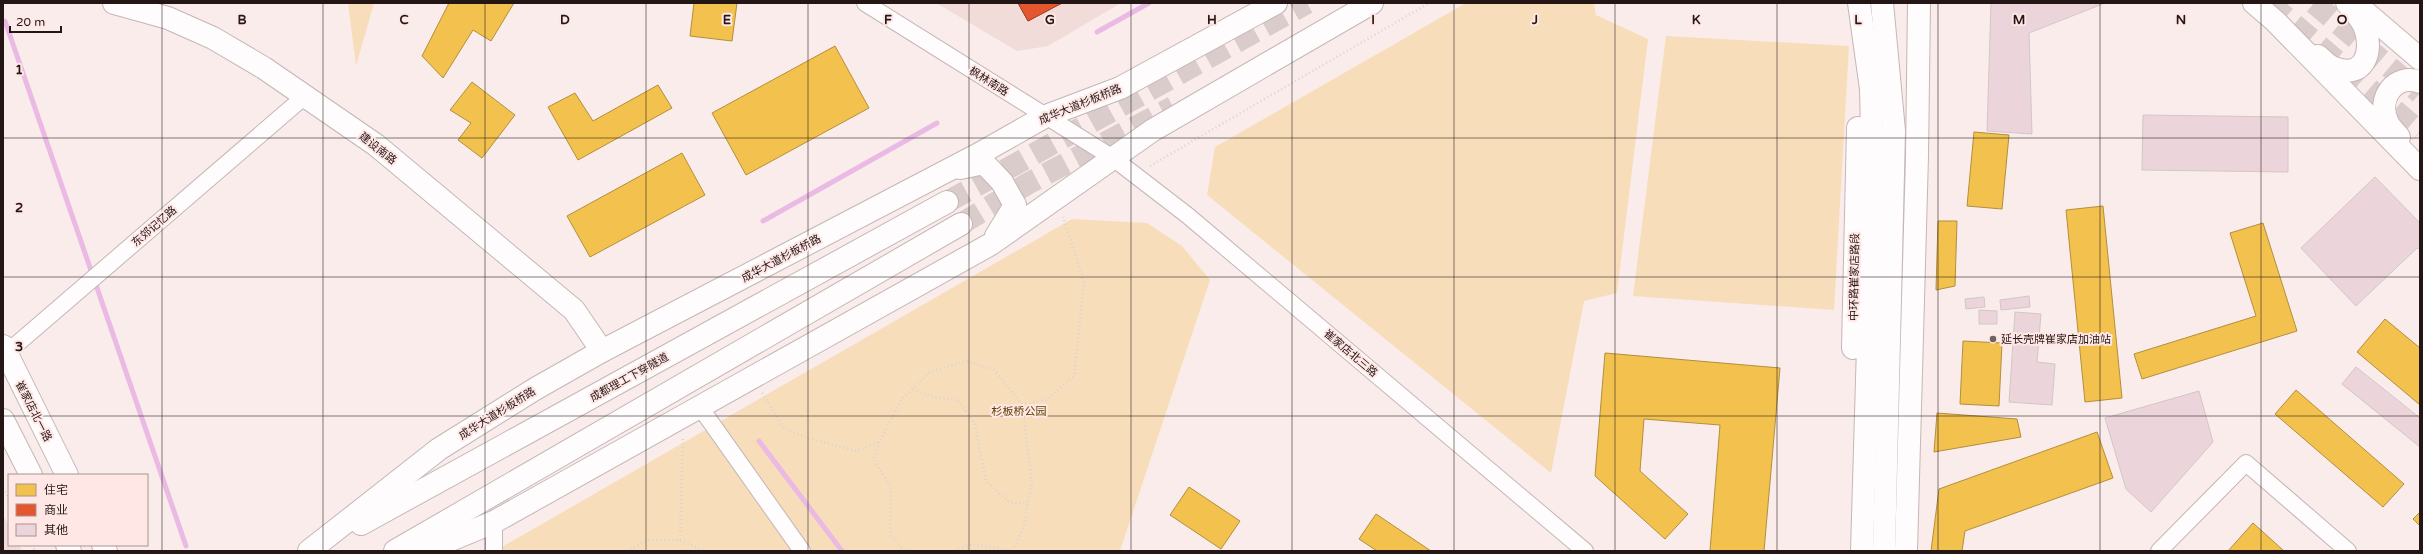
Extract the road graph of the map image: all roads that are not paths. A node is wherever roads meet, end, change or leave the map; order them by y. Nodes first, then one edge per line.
1 (114, 3) edge
2 (865, 3) edge
3 (1276, 3) edge
4 (1372, 3) edge
5 (1858, 3) edge
6 (1882, 3) edge
7 (1919, 3) edge
8 (2254, 3) edge
9 (2347, 3) edge
10 (2354, 3) edge
11 (2275, 21) junction
12 (2420, 59) edge
13 (2420, 82) edge
14 (305, 96) junction
15 (1046, 116) junction
16 (1113, 158) junction
17 (2420, 163) edge
18 (2420, 169) edge
19 (948, 171) junction
20 (947, 202) tunnel mouth
21 (961, 224) tunnel mouth
22 (991, 244) junction
23 (602, 351) junction
24 (4, 352) edge
25 (700, 407) junction
26 (3, 420) edge
27 (30, 474) edge
28 (66, 474) edge
29 (494, 522) junction
30 (1579, 549) edge
31 (310, 551) edge
32 (395, 551) edge
33 (424, 551) edge
34 (494, 551) edge
35 (802, 551) edge
36 (1848, 551) edge
37 (1862, 551) edge
38 (1884, 551) edge
39 (1906, 551) edge
40 (2159, 551) edge
41 (2348, 551) edge

1 - 14 main road, 建设南路
2 - 15 street, 枫林南路
3 - 15 main road, 成华大道杉板桥路
4 - 16 main road
5 - 36 main road, 中环路崔家店路段
5 - 37 main road
6 - 38 main road
7 - 39 main road
8 - 11 main road
9 - 11 main road
10 - 12 main road
11 - 18 main road
13 - 17 main road
14 - 23 main road, 建设南路
14 - 24 street, 东郊记忆路
15 - 16 street, 枫林南路
15 - 19 main road, 成华大道杉板桥路
16 - 22 main road
16 - 30 street, 崔家店北三路
19 - 22 main road
19 - 23 main road, 成华大道杉板桥路
20 - 31 main road, 成都理工下穿隧道
21 - 32 main road
22 - 25 main road
23 - 31 main road, 成华大道杉板桥路
24 - 28 main road, 崔家店北一路
25 - 29 main road
25 - 35 street
26 - 27 main road
29 - 33 main road
29 - 34 street
40 - 41 street

